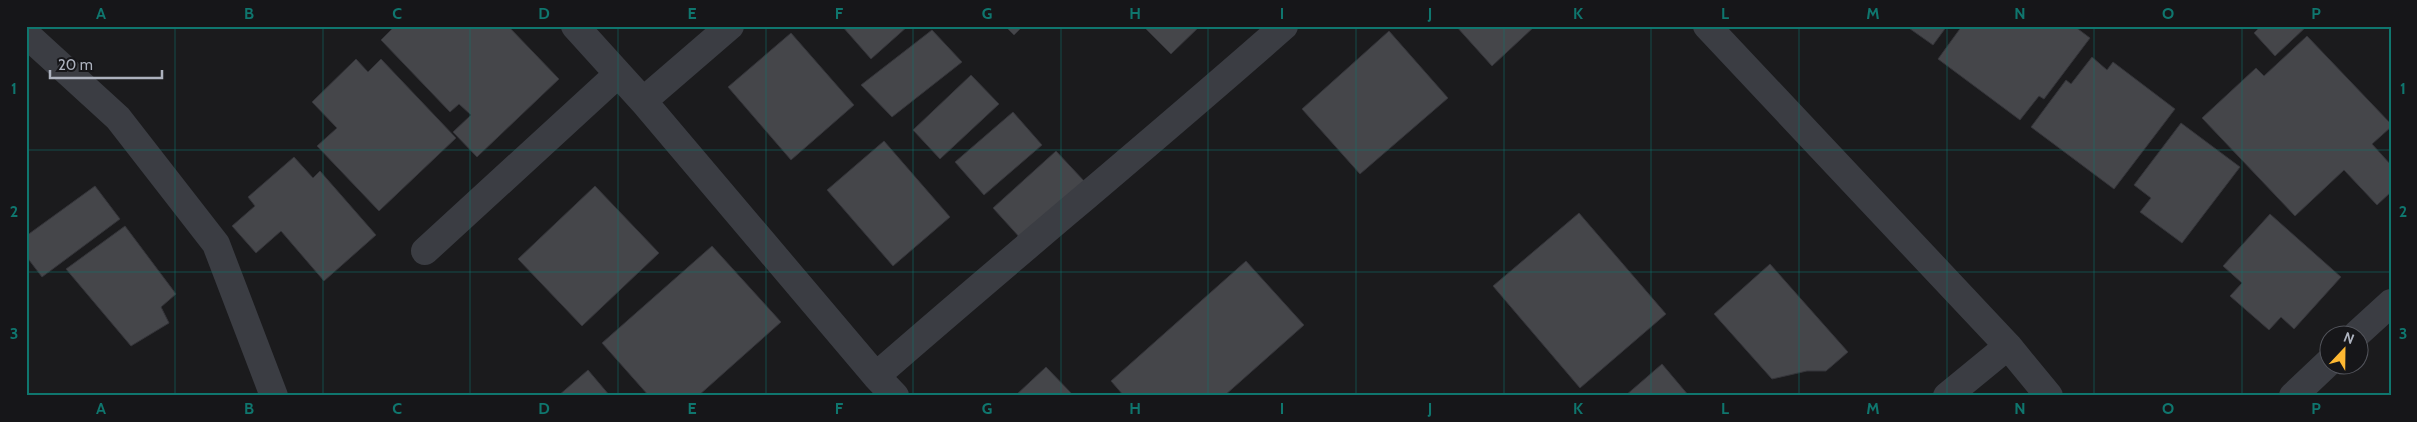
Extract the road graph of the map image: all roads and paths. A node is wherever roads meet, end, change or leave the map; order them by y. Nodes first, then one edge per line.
1 (575, 26) edge
2 (730, 26) edge
3 (1284, 26) edge
4 (1707, 26) edge
5 (26, 34) edge
6 (618, 74) junction
7 (643, 100) junction
8 (424, 251) dead end
9 (2391, 303) edge
10 (2369, 324) edge
11 (2008, 346) junction
12 (2320, 370) edge
13 (876, 376) junction
14 (274, 396) edge
15 (896, 396) edge
16 (1947, 396) edge
17 (2049, 396) edge
18 (2293, 396) edge

1 - 6 street
2 - 7 street
3 - 13 street
4 - 11 street
5 - 14 street
6 - 7 street
6 - 8 street
7 - 13 street
9 - 10 street
11 - 16 street
11 - 17 street
12 - 18 street
13 - 15 street

